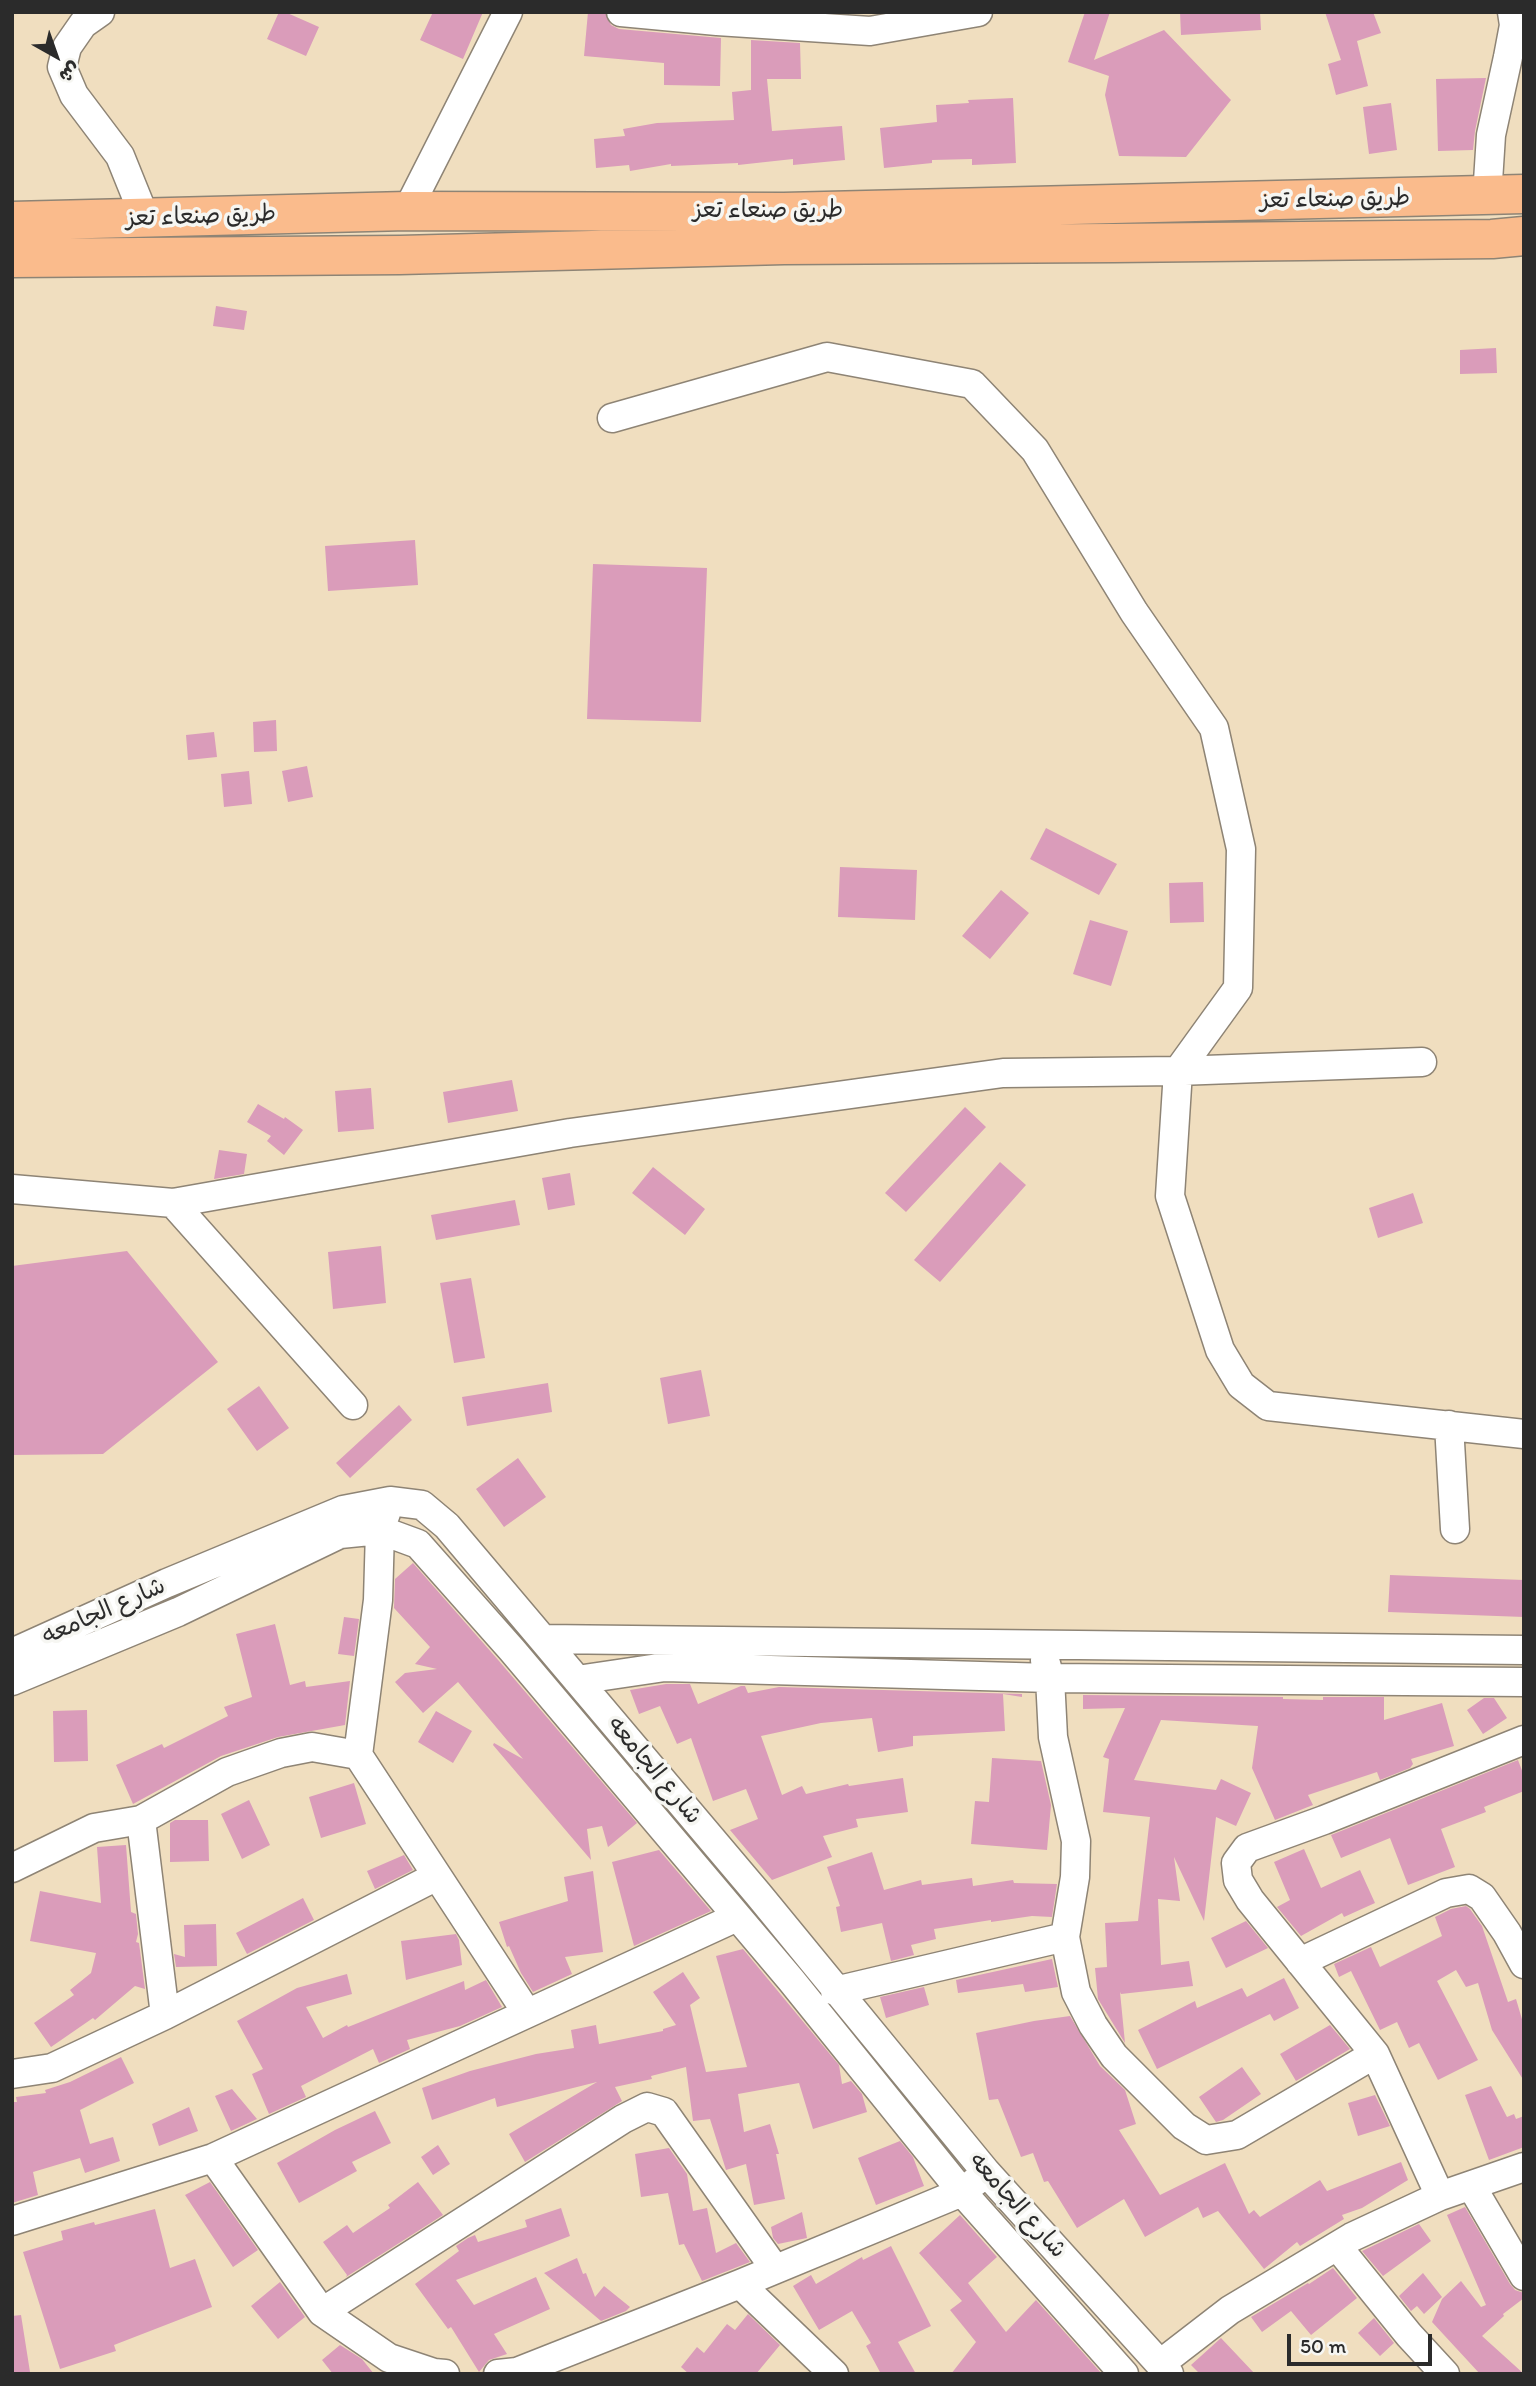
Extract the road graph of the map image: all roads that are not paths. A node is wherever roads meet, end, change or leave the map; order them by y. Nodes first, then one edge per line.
1 (100, 12) edge
2 (508, 12) edge
3 (621, 12) edge
4 (978, 12) edge
5 (1513, 12) edge
6 (718, 17) edge
7 (912, 19) edge
8 (1506, 195) edge
9 (407, 211) junction
10 (145, 218) junction
11 (12, 221) edge
12 (1524, 236) edge
13 (12, 258) edge
14 (612, 418) dead end
15 (1422, 1062) dead end
16 (1178, 1070) junction
17 (12, 1189) edge
18 (173, 1203) junction
19 (353, 1405) dead end
20 (1449, 1425) junction
21 (1524, 1434) edge
22 (390, 1501) junction
23 (1455, 1529) dead end
24 (380, 1530) junction
25 (543, 1639) junction
26 (1041, 1644) junction
27 (1524, 1650) edge
28 (12, 1653) edge
29 (1050, 1678) junction
30 (577, 1680) junction
31 (12, 1681) edge
32 (1524, 1682) edge
33 (1524, 1740) edge
34 (358, 1755) junction
35 (141, 1820) junction
36 (12, 1868) edge
37 (437, 1876) junction
38 (737, 1917) junction
39 (1065, 1937) junction
40 (1300, 1962) junction
41 (1524, 1964) edge
42 (835, 1991) junction
43 (527, 2013) junction
44 (164, 2015) junction
45 (1375, 2054) junction
46 (12, 2074) edge
47 (213, 2158) junction
48 (1524, 2167) edge
49 (986, 2172) junction
50 (1472, 2187) junction
51 (962, 2192) junction
52 (1440, 2196) junction
53 (12, 2221) edge
54 (1337, 2246) junction
55 (775, 2269) junction
56 (1524, 2276) edge
57 (740, 2284) junction
58 (322, 2312) junction
59 (1164, 2369) edge
60 (445, 2374) edge
61 (498, 2374) edge
62 (834, 2374) edge
63 (1124, 2374) edge
64 (1445, 2374) edge

1 - 10 street
2 - 9 street
3 - 6 street
4 - 7 street
5 - 8 street
6 - 7 street
8 - 9 highway, طريق صنعاء تعز
9 - 10 highway, طريق صنعاء تعز
10 - 11 highway, طريق صنعاء تعز
12 - 13 highway, طريق صنعاء تعز
14 - 16 street
15 - 16 street
16 - 18 street
16 - 20 street
17 - 18 street
18 - 19 street
20 - 21 street
20 - 23 street
22 - 24 street
22 - 25 street, شارع الجامعه
22 - 28 street, شارع الجامعه
24 - 31 street, شارع الجامعه
24 - 34 street
24 - 38 street, شارع الجامعه
25 - 26 street
25 - 30 street, شارع الجامعه
26 - 27 street
26 - 29 street
29 - 30 street
29 - 32 street
29 - 39 street
30 - 42 street, شارع الجامعه
33 - 40 street
34 - 35 street
34 - 37 street
35 - 36 street
35 - 44 street
37 - 43 street
37 - 44 street
38 - 43 street
38 - 51 street, شارع الجامعه
39 - 42 street
39 - 45 street
40 - 41 street
40 - 45 street
42 - 49 street, شارع الجامعه
43 - 47 street
44 - 46 street
45 - 52 street
47 - 53 street
47 - 58 street
48 - 50 street
49 - 51 street
49 - 59 street, شارع الجامعه
50 - 52 street
50 - 56 street
51 - 55 street
51 - 63 street, شارع الجامعه
52 - 54 street
54 - 59 street
54 - 64 street
55 - 57 street
55 - 58 street
57 - 61 street
57 - 62 street
58 - 60 street

